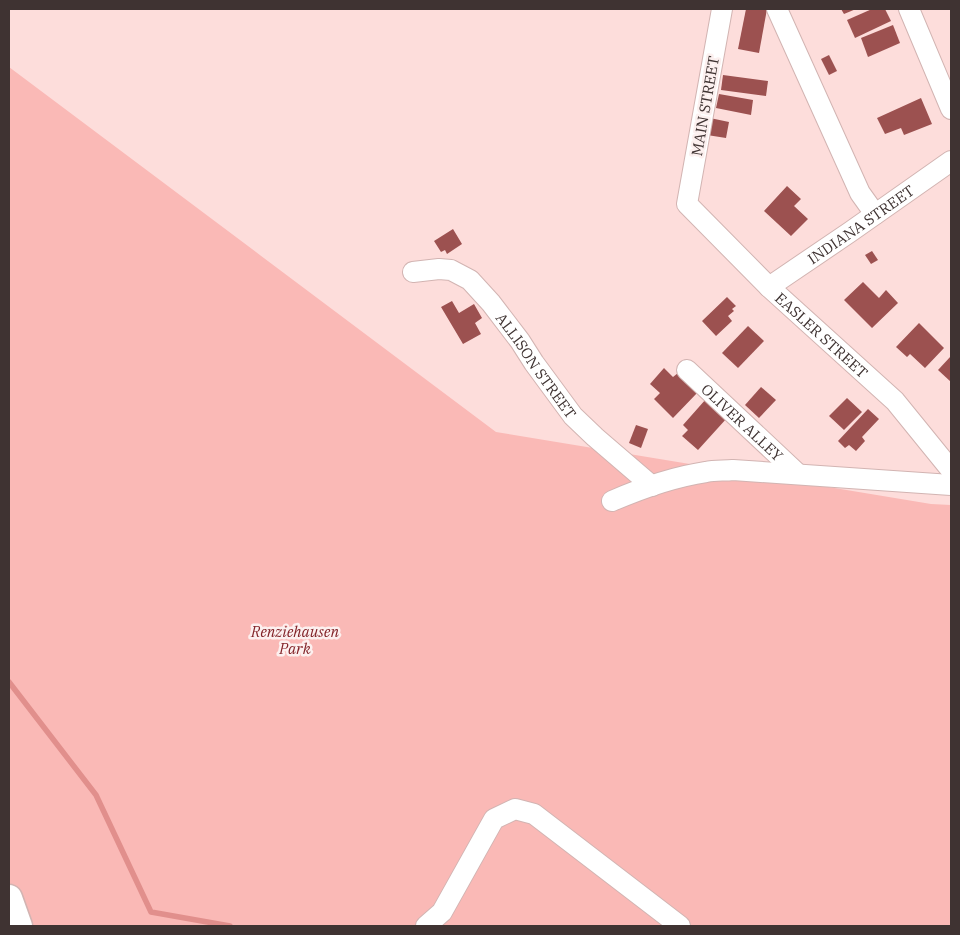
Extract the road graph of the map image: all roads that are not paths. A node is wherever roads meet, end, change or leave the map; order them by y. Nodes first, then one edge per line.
1 (722, 9) edge
2 (776, 9) edge
3 (909, 9) edge
4 (951, 109) edge
5 (951, 161) edge
6 (688, 204) joint
7 (875, 214) junction
8 (413, 272) dead end
9 (770, 287) junction
10 (687, 370) dead end
11 (951, 470) edge
12 (798, 474) junction
13 (951, 485) edge
14 (652, 486) junction
15 (612, 502) dead end
16 (9, 898) edge
17 (19, 926) edge
18 (426, 926) edge
19 (680, 926) edge

1 - 6 street, MAIN STREET
2 - 7 street
3 - 4 street
5 - 7 street, INDIANA STREET
6 - 9 street, EASLER STREET
7 - 9 street, INDIANA STREET
8 - 14 street, ALLISON STREET
9 - 11 street, EASLER STREET
10 - 12 street, OLIVER ALLEY
12 - 13 street
12 - 14 street
14 - 15 street
16 - 17 main road
18 - 19 street

